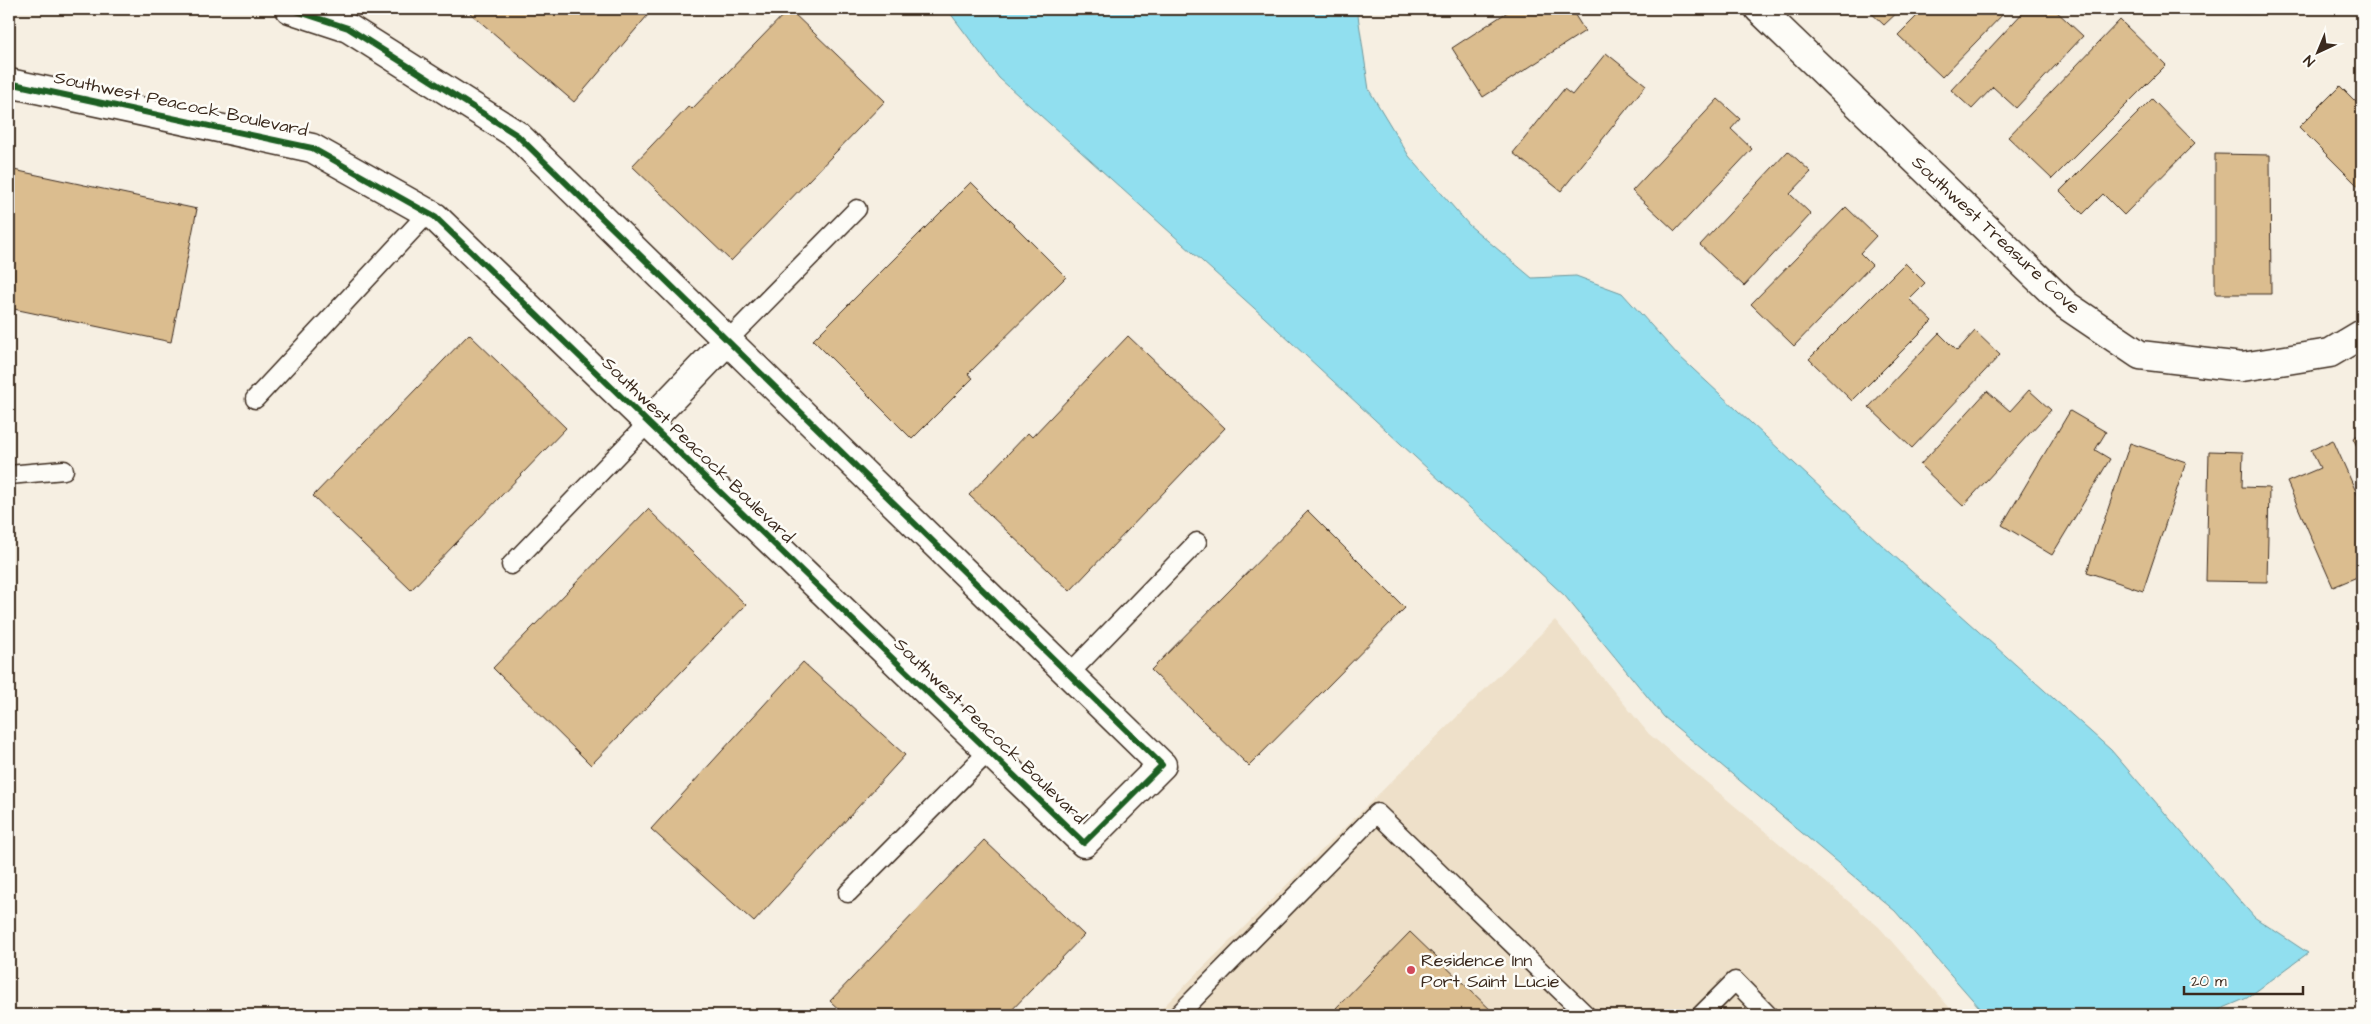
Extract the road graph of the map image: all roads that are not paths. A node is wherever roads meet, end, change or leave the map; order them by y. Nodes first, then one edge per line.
1 (290, 9) edge
2 (1759, 9) edge
3 (9, 82) edge
4 (858, 209) dead end
5 (428, 214) junction
6 (2362, 334) edge
7 (728, 341) junction
8 (255, 399) dead end
9 (648, 423) junction
10 (64, 470) dead end
11 (9, 475) edge
12 (1197, 542) dead end
13 (511, 565) dead end
14 (1068, 674) junction
15 (989, 751) junction
16 (848, 893) dead end
17 (1178, 1015) edge
18 (1586, 1015) edge
19 (1701, 1015) edge
20 (1768, 1015) edge

1 - 7 street, Southwest Peacock Boulevard
2 - 6 street, Southwest Treasure Cove
3 - 5 street, Southwest Peacock Boulevard
4 - 7 lane
5 - 8 lane
5 - 9 street, Southwest Peacock Boulevard
7 - 9 street
7 - 14 street, Southwest Peacock Boulevard
9 - 13 lane
9 - 15 street, Southwest Peacock Boulevard
10 - 11 lane
12 - 14 lane
14 - 15 street, Southwest Peacock Boulevard
15 - 16 lane
17 - 18 lane
19 - 20 lane

